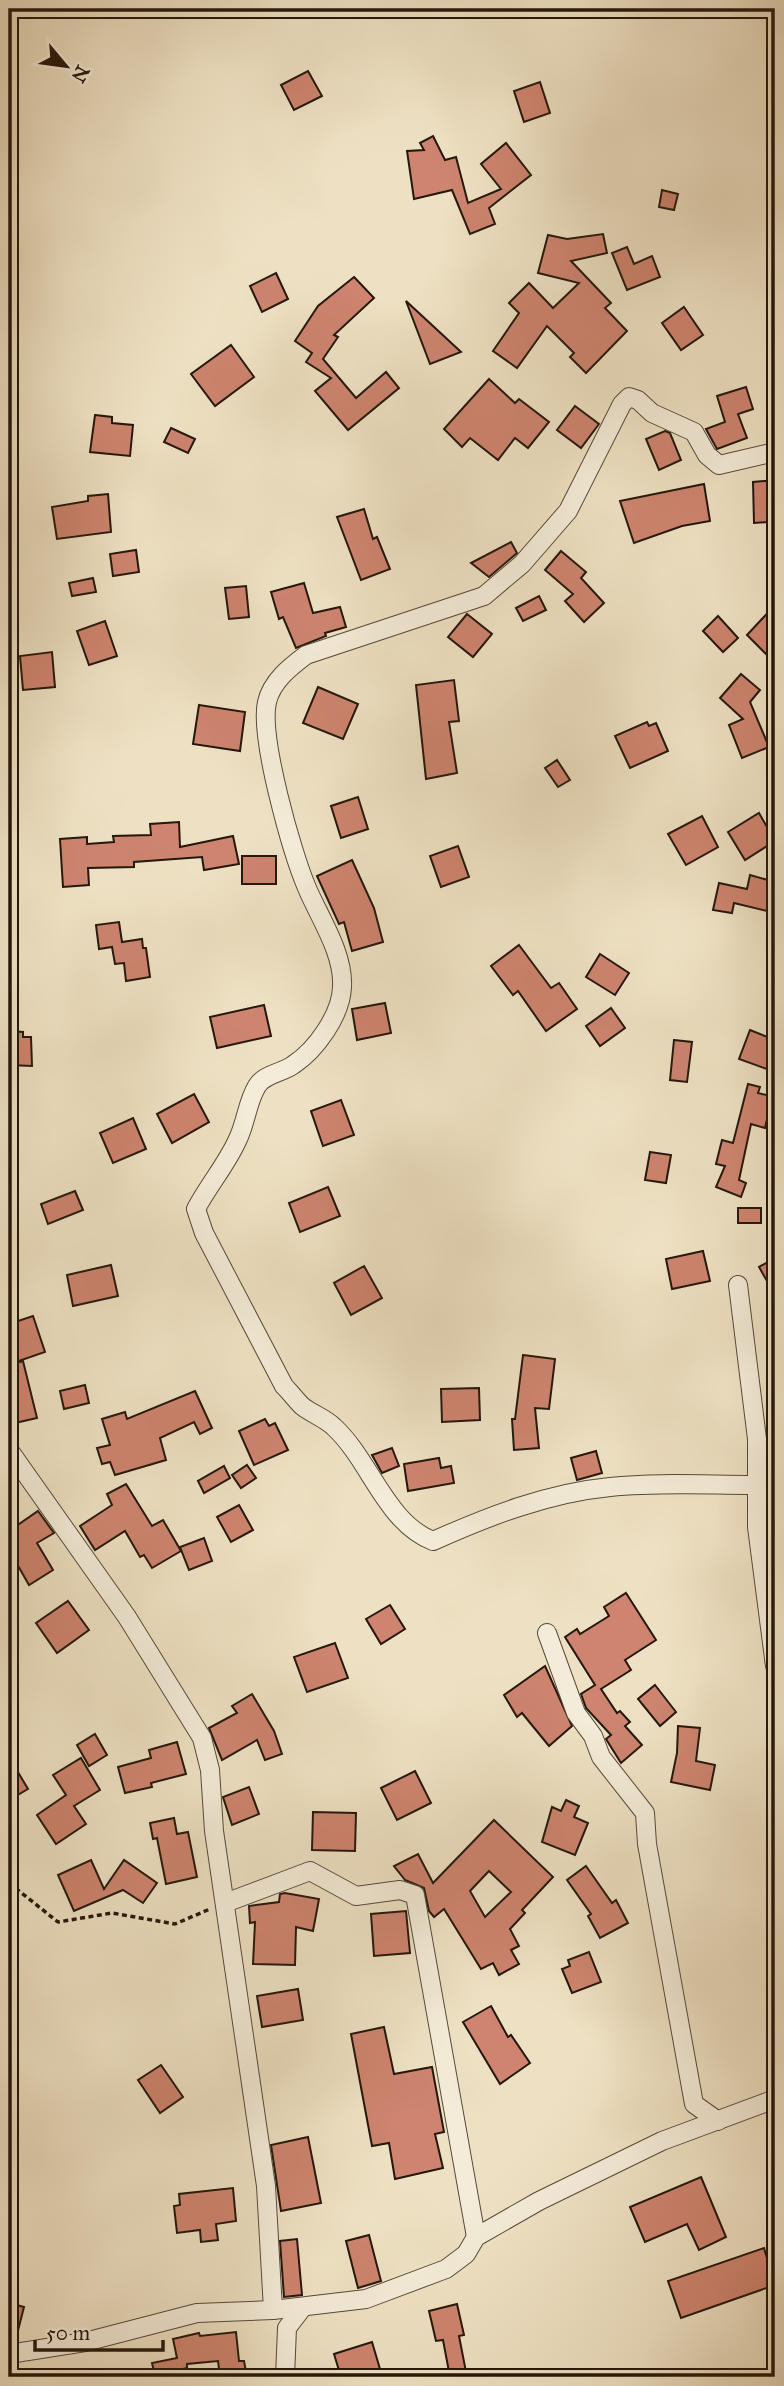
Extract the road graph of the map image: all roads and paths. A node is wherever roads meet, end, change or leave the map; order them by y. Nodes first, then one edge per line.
1 (775, 452) edge
2 (738, 1285) dead end
3 (9, 1450) edge
4 (754, 1485) junction
5 (547, 1633) dead end
6 (775, 1666) edge
7 (9, 1883) edge
8 (225, 1903) junction
9 (775, 2099) edge
10 (718, 2121) junction
11 (476, 2237) junction
12 (303, 2307) junction
13 (272, 2310) junction
14 (9, 2354) edge
15 (285, 2377) edge

1 - 4 street
2 - 4 street
3 - 8 street
4 - 6 street
5 - 10 street
7 - 8 path
8 - 11 street
8 - 13 street
9 - 10 street
10 - 11 street
11 - 12 street
12 - 13 street
12 - 15 street
13 - 14 street

